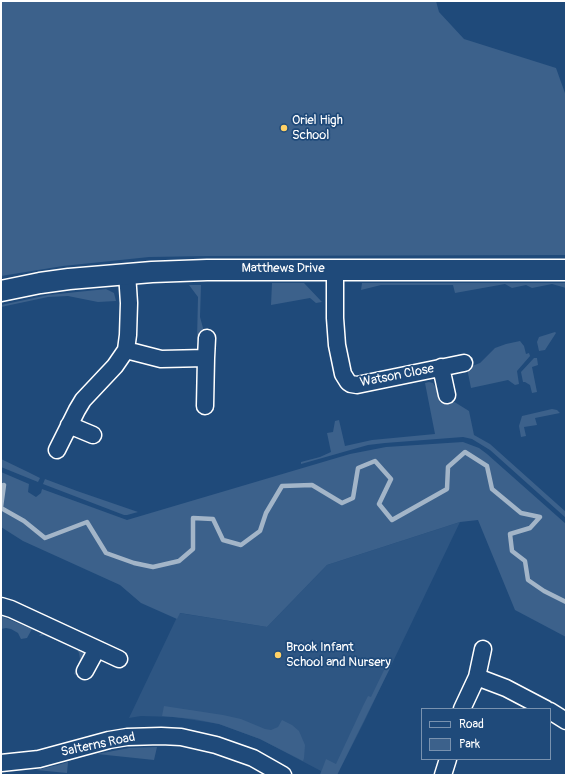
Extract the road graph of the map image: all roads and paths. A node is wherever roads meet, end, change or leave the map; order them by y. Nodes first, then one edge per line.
1 (335, 269) junction
2 (566, 270) edge
3 (127, 273) junction
4 (1, 291) edge
5 (206, 338) dead end
6 (126, 350) junction
7 (206, 358) junction
8 (464, 362) dead end
9 (441, 367) junction
10 (447, 395) dead end
11 (205, 406) dead end
12 (70, 425) junction
13 (93, 435) dead end
14 (57, 450) dead end
15 (1, 606) edge
16 (97, 649) junction
17 (483, 649) dead end
18 (119, 659) dead end
19 (85, 671) dead end
20 (477, 677) junction
21 (462, 708) edge
22 (544, 708) edge
23 (551, 712) edge
24 (566, 721) edge
25 (448, 760) edge
26 (1, 763) edge
27 (284, 775) edge
28 (442, 775) edge

1 - 2 street, Matthews Drive
1 - 3 street, Matthews Drive
1 - 9 street, Watson Close
3 - 4 street, Matthews Drive
3 - 6 street
5 - 7 street
6 - 7 street
6 - 12 street
7 - 11 street
8 - 9 street, Watson Close
9 - 10 street, Watson Close
12 - 13 street
12 - 14 street
15 - 16 street
16 - 18 street
16 - 19 street
17 - 20 street
20 - 21 street
20 - 22 street
23 - 24 street
25 - 28 street
26 - 27 street, Salterns Road

